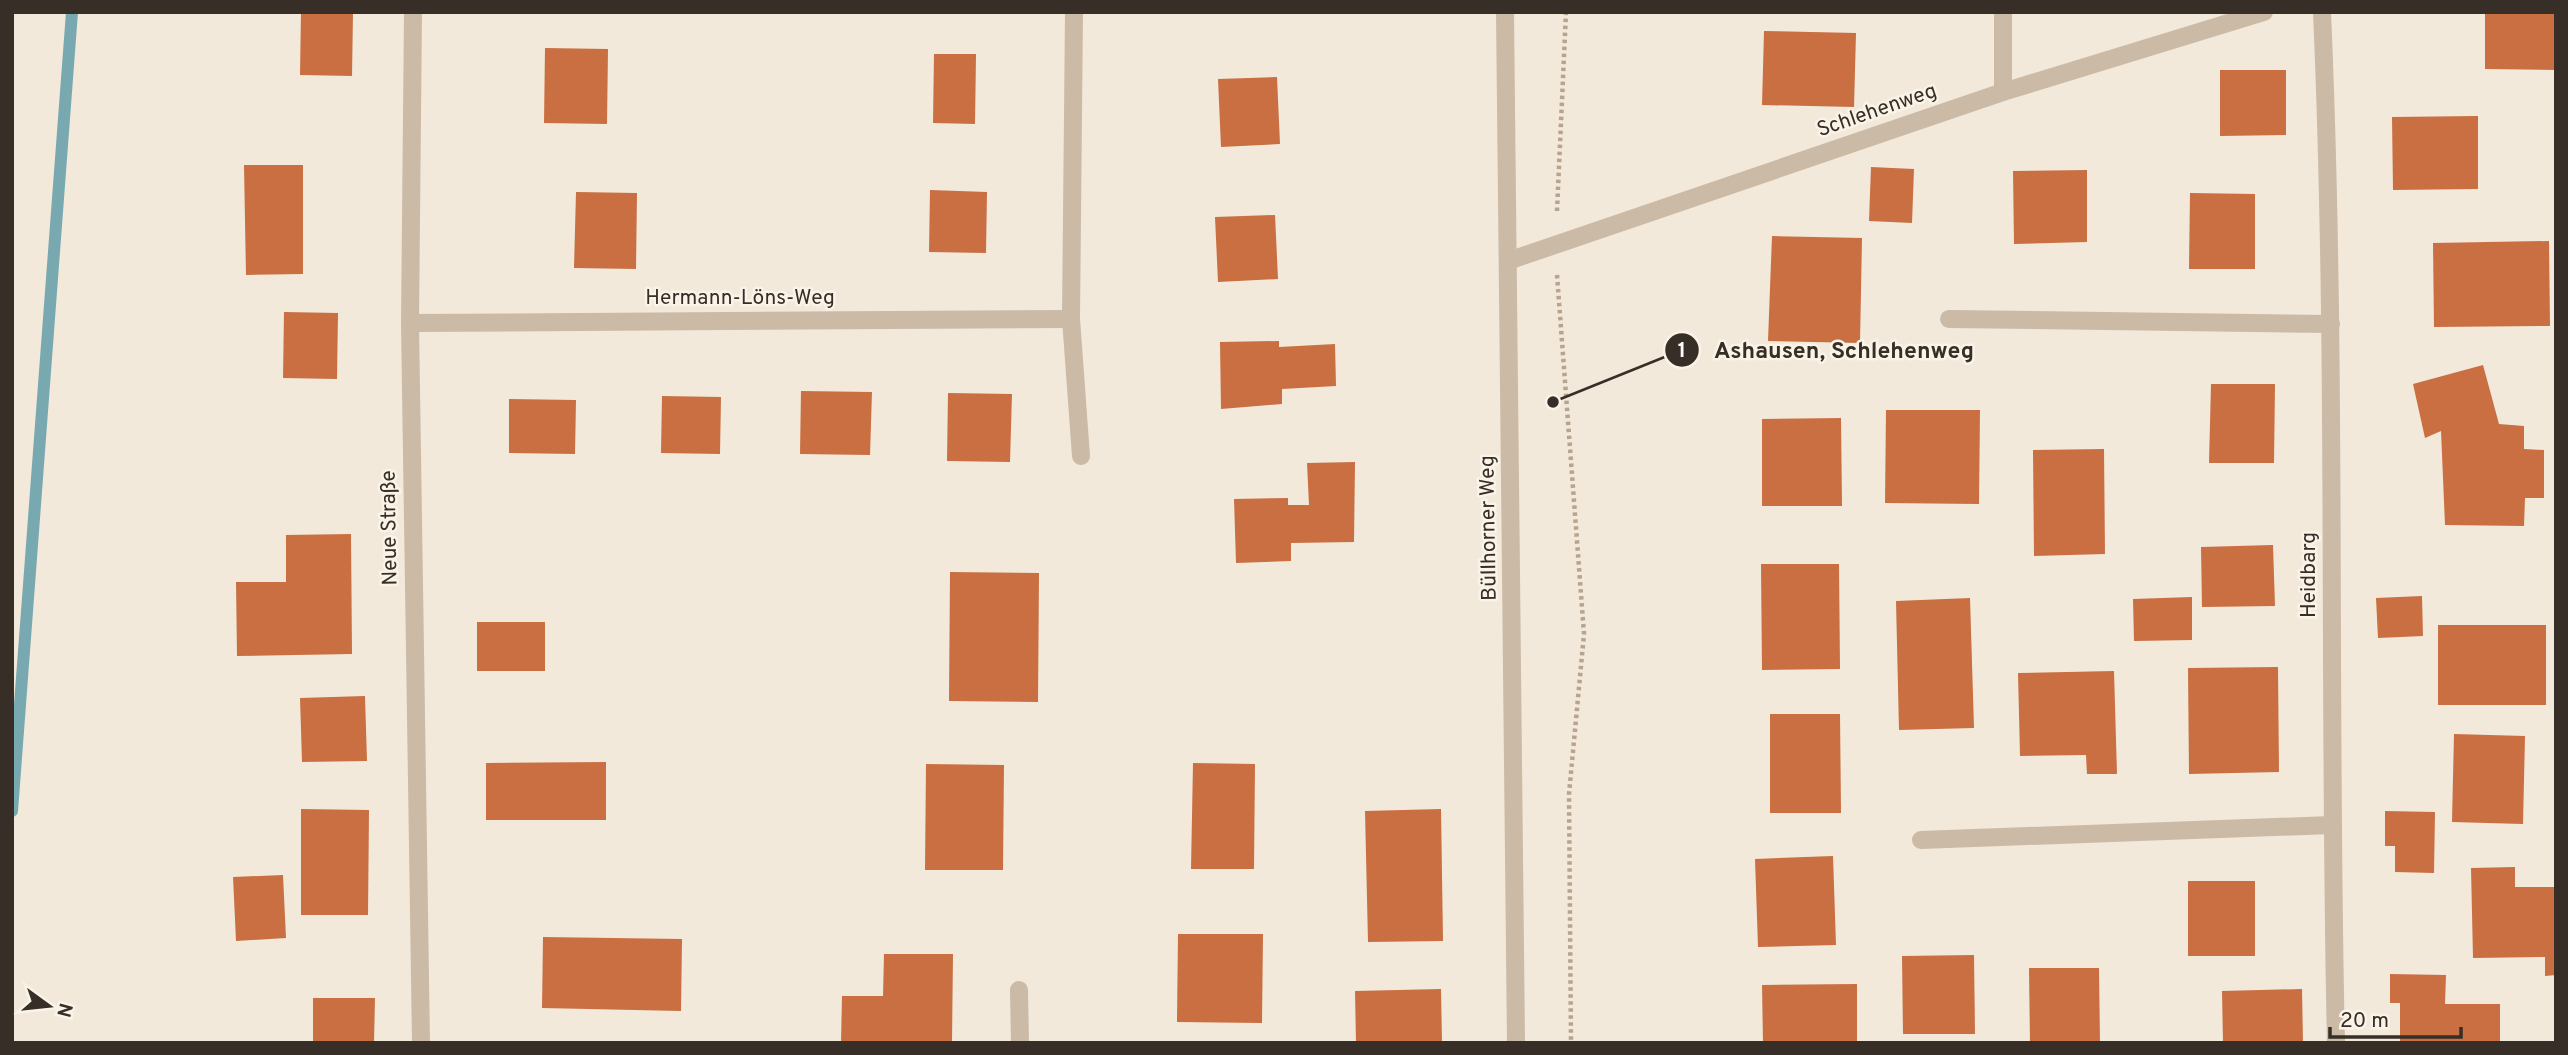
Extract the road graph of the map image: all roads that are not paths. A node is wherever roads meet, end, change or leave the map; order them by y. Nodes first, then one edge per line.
1 (413, 12) edge
2 (1074, 12) edge
3 (1505, 12) edge
4 (2003, 12) edge
5 (2264, 12) edge
6 (2322, 12) edge
7 (2003, 92) junction
8 (1508, 261) junction
9 (1071, 318) junction
10 (1949, 319) dead end
11 (410, 323) junction
12 (2330, 324) junction
13 (1081, 456) dead end
14 (2331, 825) junction
15 (1921, 840) dead end
16 (1019, 990) dead end
17 (421, 1043) edge
18 (1020, 1043) edge
19 (1516, 1043) edge
20 (2336, 1043) edge

1 - 11 street, Neue Straße
2 - 9 street
3 - 8 street, Büllhorner Weg
4 - 7 street
5 - 7 street, Schlehenweg
6 - 12 street, Heidbarg
7 - 8 street, Schlehenweg
8 - 19 street, Büllhorner Weg
9 - 11 street, Hermann-Löns-Weg
9 - 13 street
10 - 12 street
11 - 17 street, Neue Straße
12 - 14 street, Heidbarg
14 - 15 street
14 - 20 street, Heidbarg
16 - 18 street

